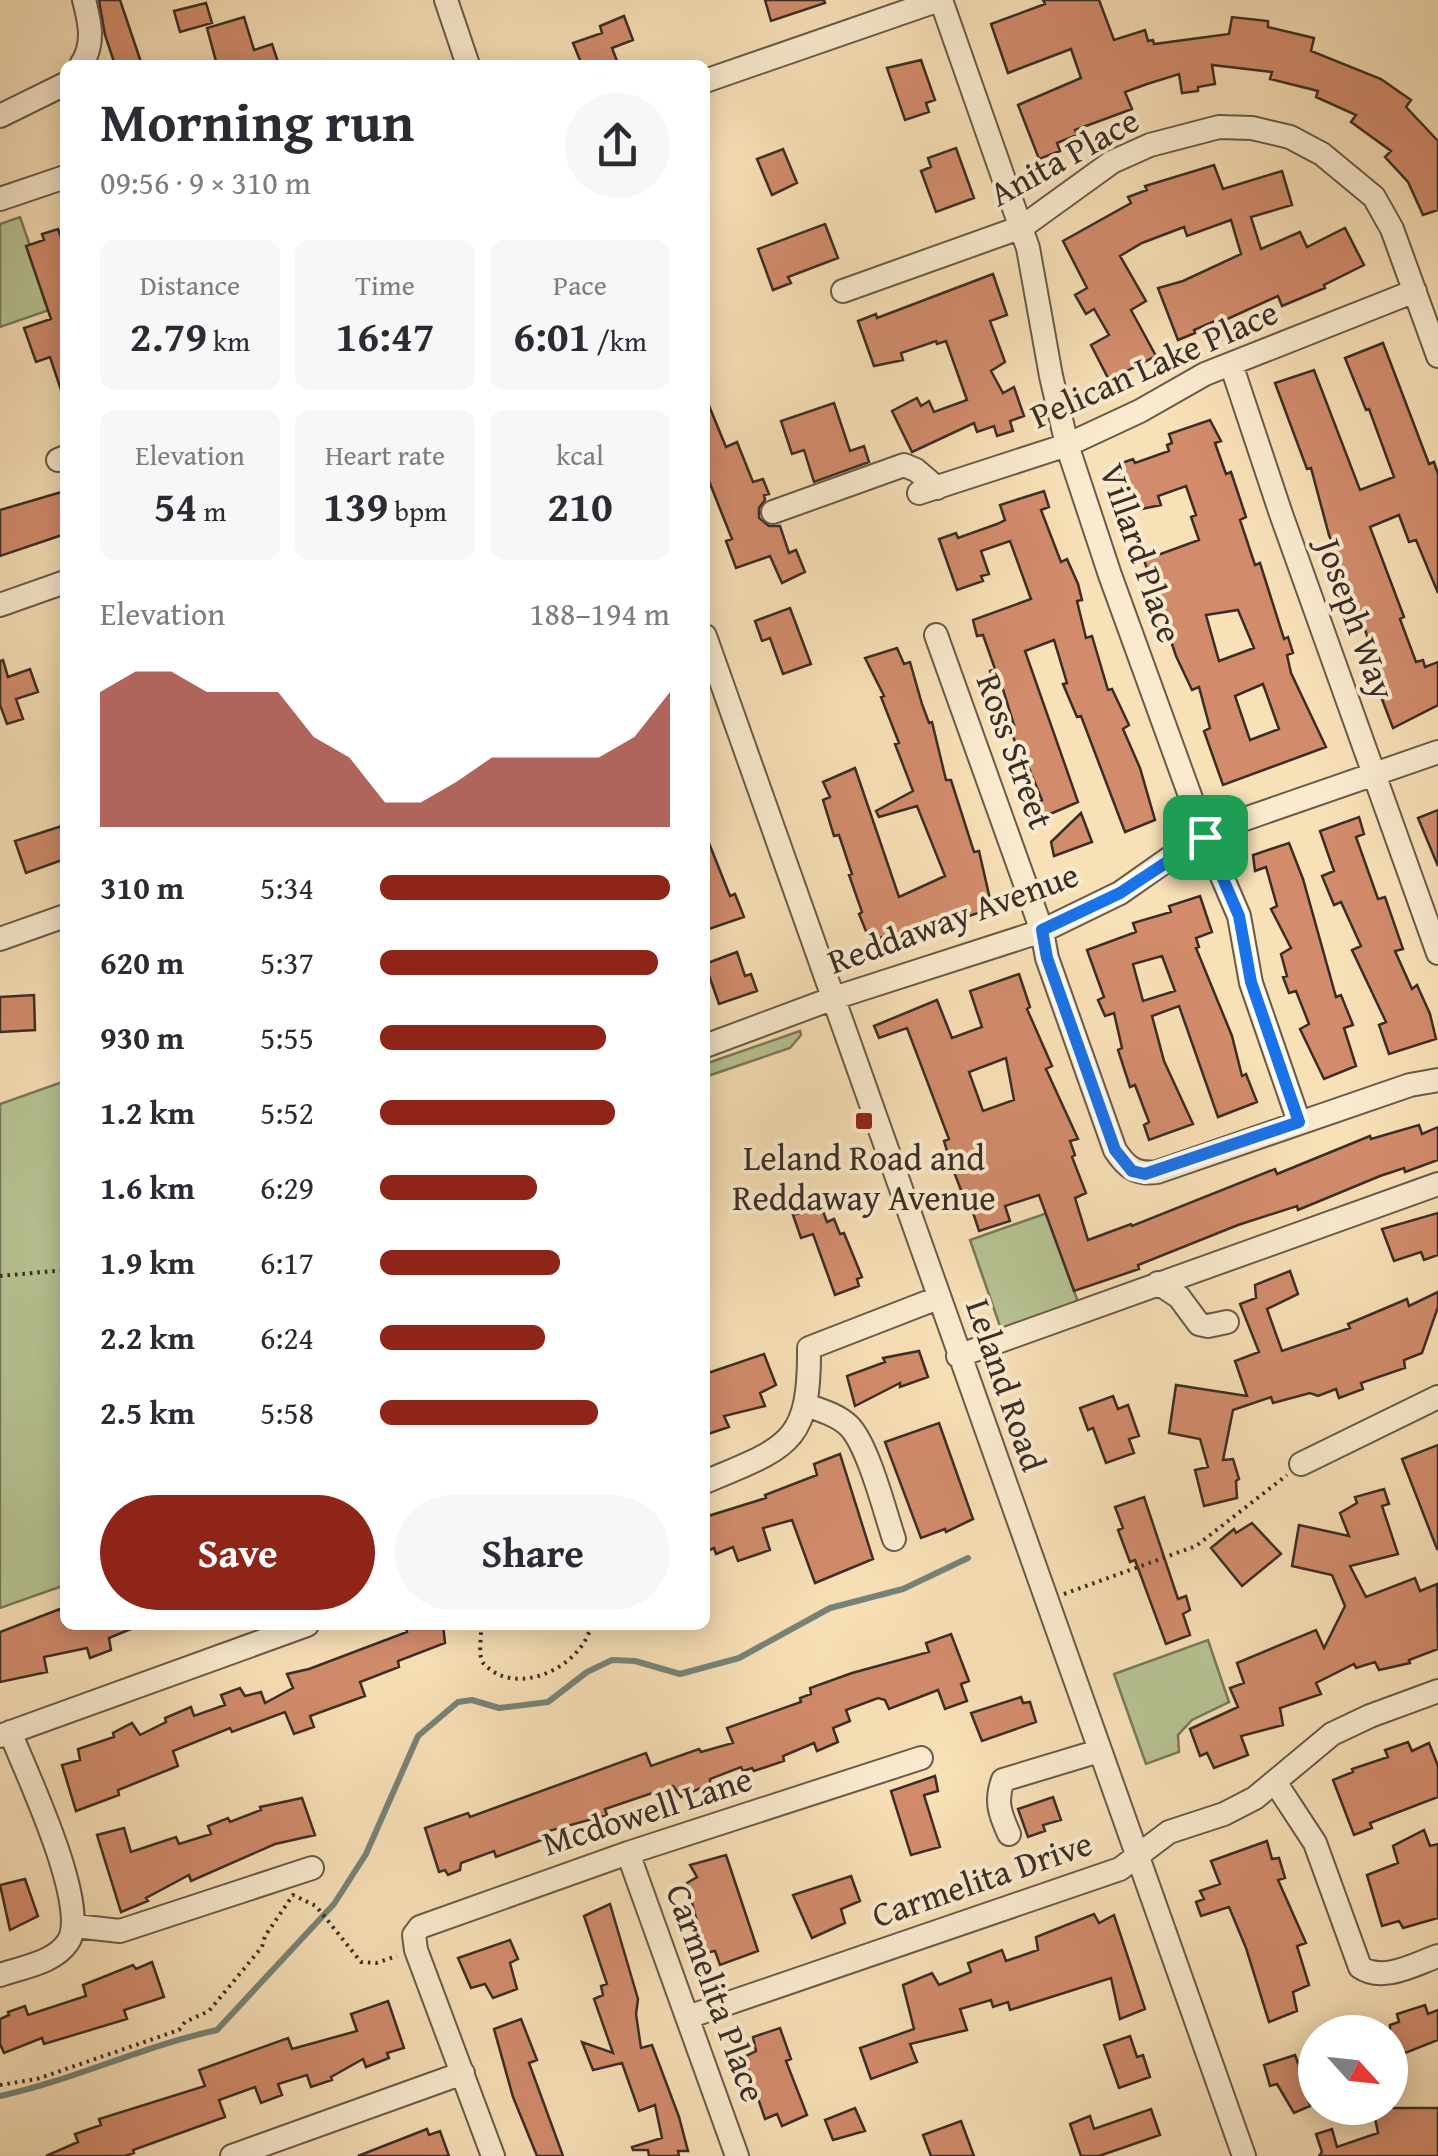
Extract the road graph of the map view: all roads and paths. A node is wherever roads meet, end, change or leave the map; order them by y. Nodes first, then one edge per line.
1 (84, 0) edge
2 (446, 0) edge
3 (940, 0) edge
4 (85, 60) edge
5 (466, 60) edge
6 (710, 80) edge
7 (60, 86) edge
8 (0, 116) edge
9 (60, 179) edge
10 (0, 199) edge
11 (1022, 227) junction
12 (843, 291) dead end
13 (1414, 291) junction
14 (1438, 356) edge
15 (1231, 364) junction
16 (1068, 446) junction
17 (773, 512) dead end
18 (60, 584) edge
19 (0, 605) edge
20 (936, 634) dead end
21 (714, 688) edge
22 (1438, 752) edge
23 (1374, 774) junction
24 (1205, 837) junction
25 (60, 918) edge
26 (1042, 930) junction
27 (0, 939) edge
28 (1438, 954) edge
29 (834, 998) junction
30 (710, 1044) edge
31 (1438, 1080) edge
32 (1299, 1122) junction
33 (1438, 1184) edge
34 (60, 1270) edge
35 (0, 1276) edge
36 (1158, 1283) junction
37 (938, 1298) junction
38 (1226, 1322) dead end
39 (958, 1356) junction
40 (1438, 1397) edge
41 (806, 1405) junction
42 (1301, 1464) joint
43 (710, 1480) edge
44 (894, 1539) dead end
45 (1045, 1600) junction
46 (293, 1630) edge
47 (480, 1630) edge
48 (590, 1630) edge
49 (1438, 1691) edge
50 (5, 1734) edge
51 (1099, 1752) junction
52 (921, 1758) dead end
53 (1275, 1782) junction
54 (1010, 1834) dead end
55 (628, 1853) junction
56 (1136, 1856) junction
57 (312, 1868) dead end
58 (75, 1926) junction
59 (416, 1950) junction
60 (1438, 1956) edge
61 (0, 1974) edge
62 (688, 2017) junction
63 (463, 2073) junction
64 (0, 2085) edge
65 (232, 2156) edge
66 (494, 2156) edge
67 (736, 2156) edge
68 (1244, 2156) edge

1 - 4 street
2 - 5 street
3 - 6 street
3 - 11 street, Villard Place
7 - 8 street
9 - 10 street
11 - 12 street, Anita Place
11 - 13 street, Anita Place
11 - 16 street, Villard Place
13 - 14 street, Anita Place
13 - 15 street, Pelican Lake Place
15 - 16 street, Pelican Lake Place
15 - 23 street, Joseph Way
16 - 17 street, Pelican Lake Place
16 - 24 street, Villard Place
18 - 19 street
20 - 26 street, Ross Street
21 - 29 street, Leland Road
22 - 23 street, Reddaway Avenue
23 - 24 street, Reddaway Avenue
23 - 28 street, Joseph Way
24 - 26 street, Reddaway Avenue
24 - 32 street, Villard Place
25 - 27 street
26 - 29 street, Reddaway Avenue
26 - 32 street, Ross Street
29 - 30 street, Reddaway Avenue
29 - 37 street, Leland Road
31 - 32 street
33 - 36 street
34 - 35 path
36 - 38 street
36 - 39 street
37 - 39 street, Leland Road
37 - 41 street
39 - 45 street, Leland Road
40 - 42 street
41 - 43 street
41 - 44 street
42 - 45 path
45 - 51 street, Leland Road
46 - 50 street
47 - 48 path
49 - 53 street, Carmelita Drive
50 - 58 street
51 - 54 street
51 - 56 street, Leland Road
52 - 55 street, Mcdowell Lane
53 - 56 street, Carmelita Drive
53 - 60 street
55 - 59 street, Mcdowell Lane
55 - 62 street, Carmelita Place
56 - 62 street, Carmelita Drive
56 - 68 street, Leland Road
57 - 58 street
58 - 61 street
59 - 63 street
59 - 64 path
62 - 67 street, Carmelita Place
63 - 65 street
63 - 66 street

